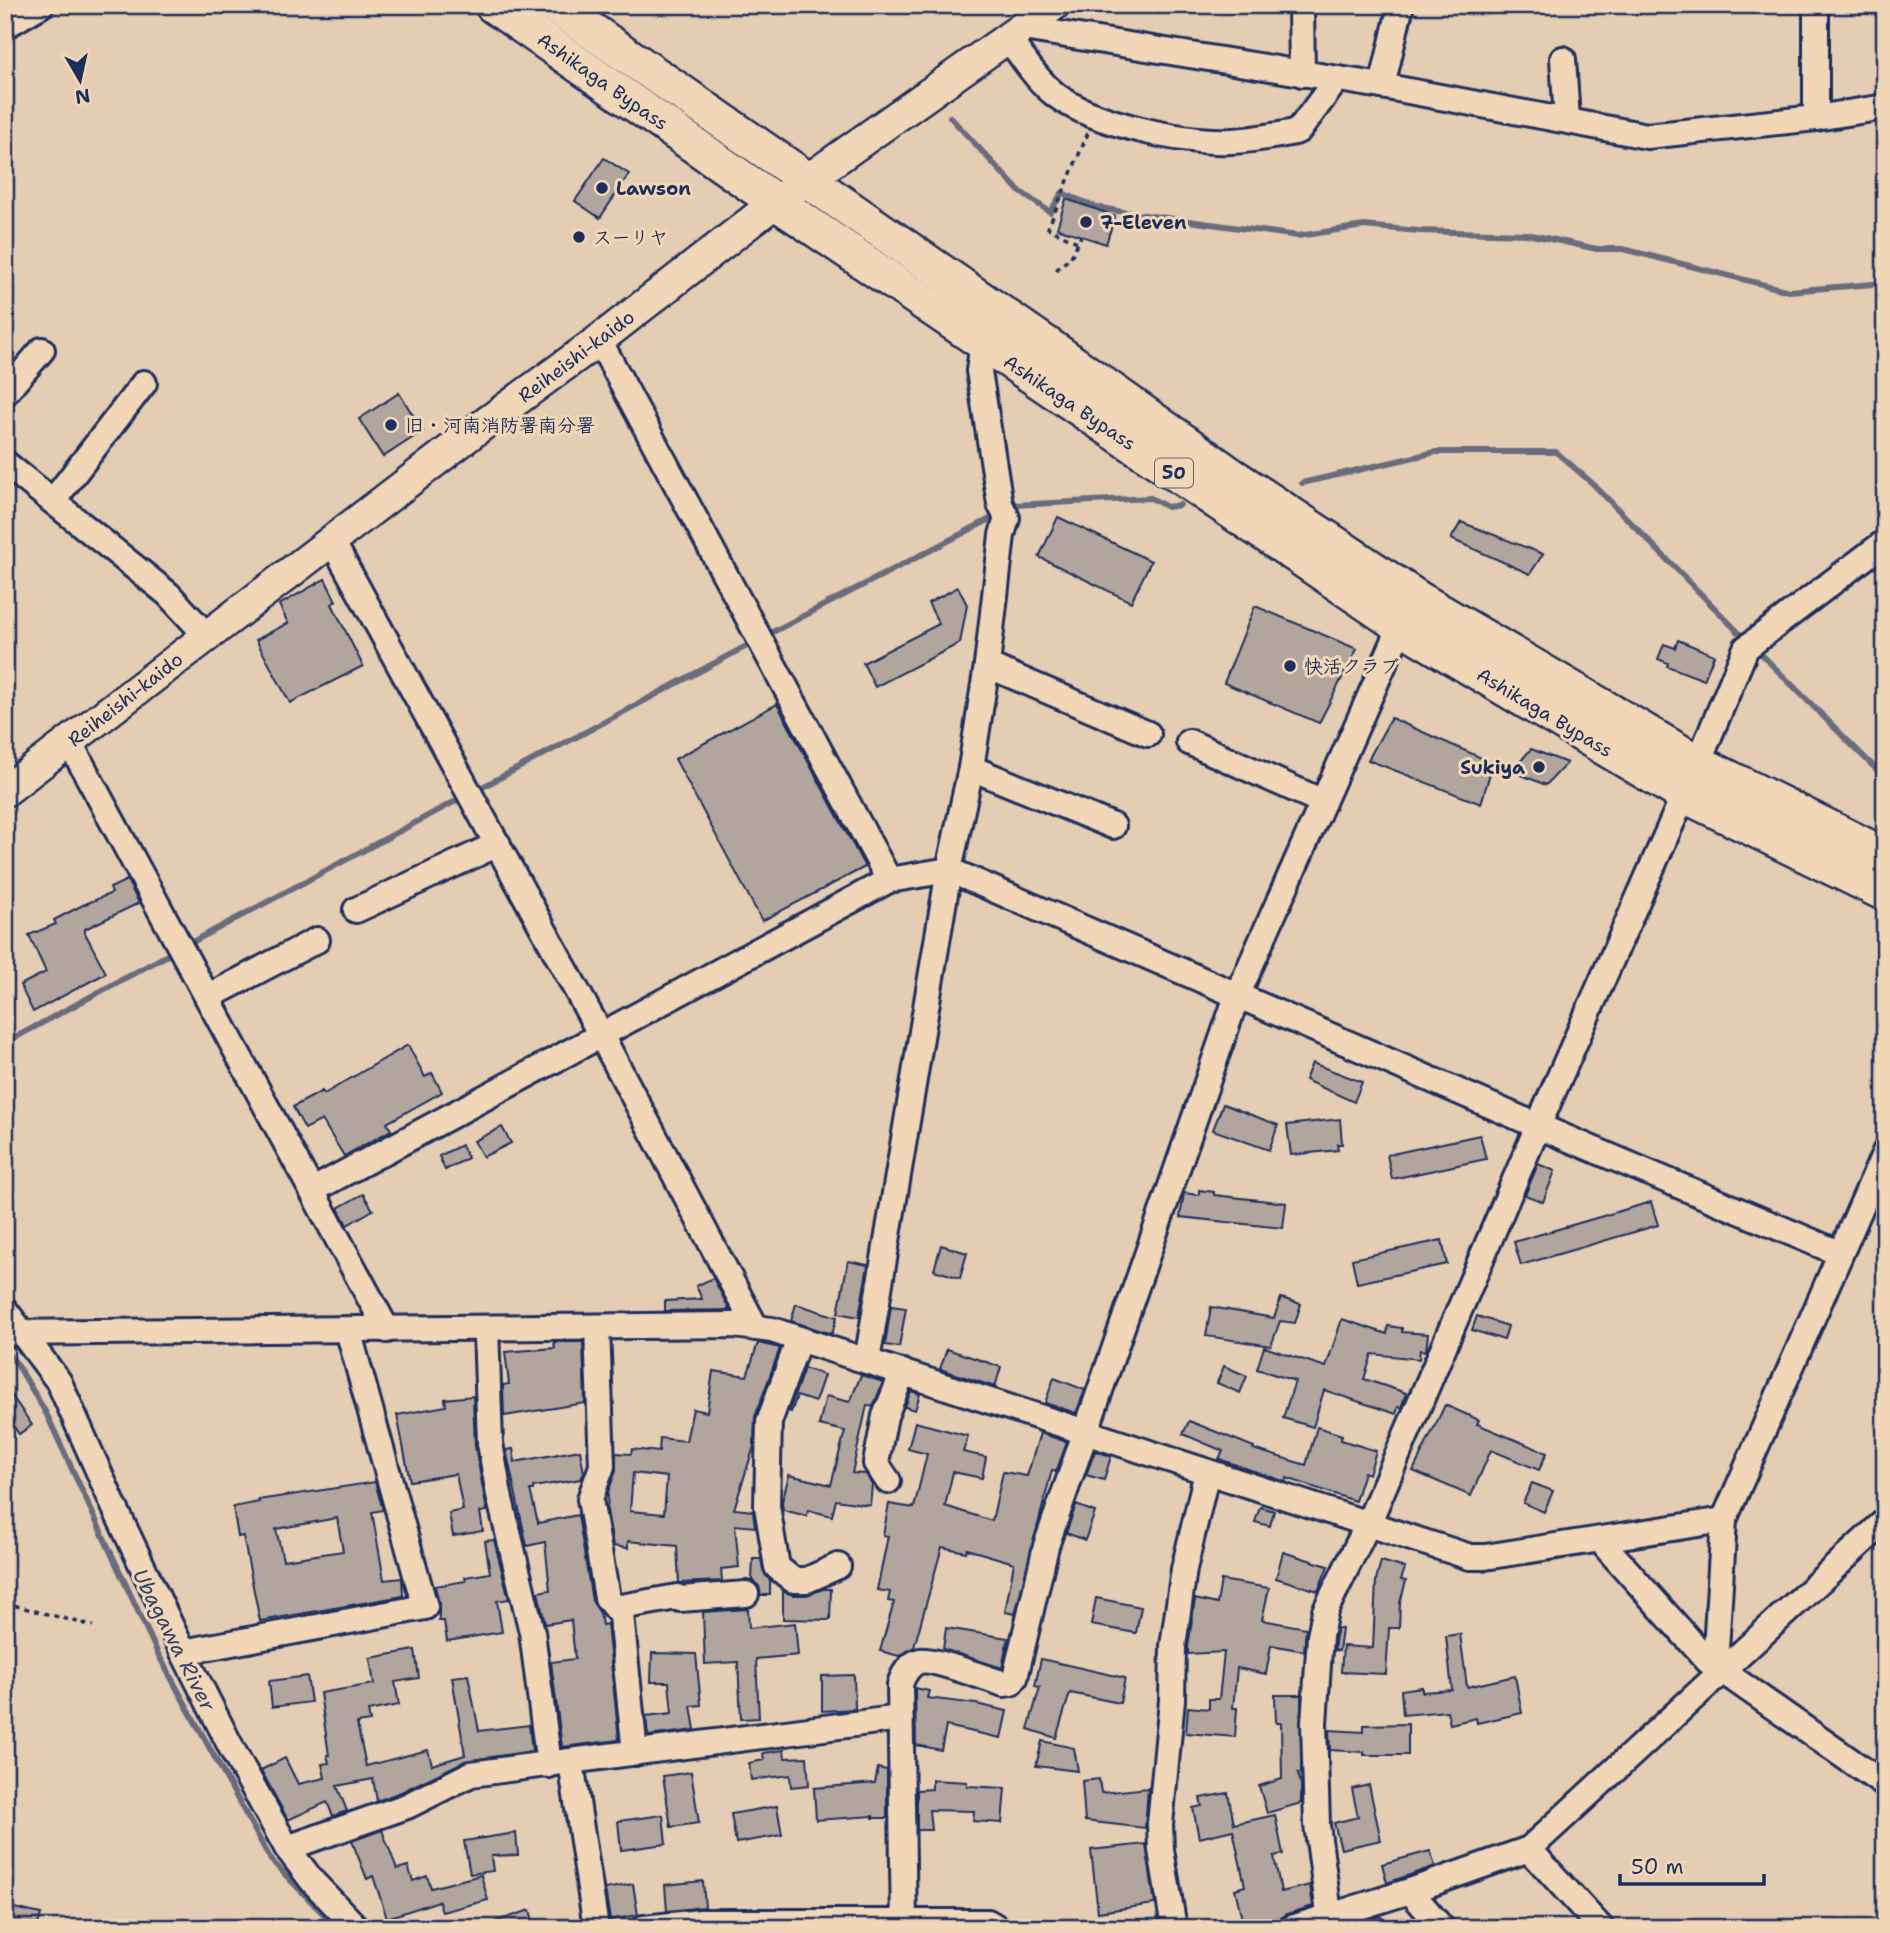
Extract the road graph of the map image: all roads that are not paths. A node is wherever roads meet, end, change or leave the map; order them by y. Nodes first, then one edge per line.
1 (41, 5) edge
2 (493, 5) edge
3 (554, 5) edge
4 (1054, 5) edge
5 (1301, 5) edge
6 (1401, 5) edge
7 (1816, 5) edge
8 (5, 26) edge
9 (1016, 33) junction
10 (1563, 59) dead end
11 (1302, 74) junction
12 (1337, 79) junction
13 (1382, 86) junction
14 (1885, 107) edge
15 (1816, 118) junction
16 (1567, 120) junction
17 (807, 179) junction
18 (776, 202) junction
19 (599, 340) junction
20 (983, 342) junction
21 (43, 350) dead end
22 (144, 383) dead end
23 (5, 393) edge
24 (5, 463) edge
25 (52, 501) junction
26 (332, 541) junction
27 (1885, 542) edge
28 (1401, 626) junction
29 (207, 636) junction
30 (987, 665) junction
31 (1148, 734) dead end
32 (1189, 741) dead end
33 (70, 743) junction
34 (1698, 763) junction
35 (971, 768) junction
36 (5, 792) edge
37 (1683, 794) junction
38 (1323, 802) junction
39 (1113, 826) dead end
40 (498, 844) junction
41 (1885, 856) edge
42 (949, 870) junction
43 (889, 880) junction
44 (1885, 893) edge
45 (356, 910) dead end
46 (317, 940) dead end
47 (1237, 996) junction
48 (208, 998) junction
49 (601, 1035) junction
50 (1538, 1126) junction
51 (1885, 1152) edge
52 (313, 1190) junction
53 (1839, 1253) junction
54 (5, 1310) edge
55 (597, 1327) junction
56 (486, 1328) junction
57 (756, 1328) junction
58 (348, 1330) junction
59 (387, 1330) junction
60 (11, 1333) edge
61 (799, 1339) junction
62 (867, 1361) junction
63 (903, 1372) junction
64 (1084, 1432) junction
65 (1207, 1472) junction
66 (888, 1481) dead end
67 (1724, 1520) junction
68 (1885, 1521) edge
69 (1368, 1524) junction
70 (1603, 1539) junction
71 (838, 1566) dead end
72 (746, 1594) dead end
73 (615, 1608) junction
74 (183, 1652) junction
75 (1721, 1670) junction
76 (900, 1718) junction
77 (635, 1754) junction
78 (560, 1764) junction
79 (1885, 1785) edge
80 (287, 1848) junction
81 (1529, 1849) junction
82 (1410, 1891) junction
83 (1330, 1922) edge
84 (904, 1924) junction
85 (1590, 1924) edge
86 (357, 1928) edge
87 (596, 1928) edge
88 (644, 1928) edge
89 (998, 1928) edge
90 (1174, 1928) edge
91 (1292, 1928) edge
92 (1442, 1928) edge

1 - 8 street
2 - 18 highway, Ashikaga Bypass / 50
3 - 17 highway, Ashikaga Bypass / 50
4 - 9 main road, Reiheishi-kaido
5 - 11 street
6 - 13 street
7 - 15 street
9 - 11 street
9 - 12 street
9 - 17 main road, Reiheishi-kaido
10 - 16 street
11 - 12 street
12 - 13 street
13 - 16 street
14 - 15 street
15 - 16 street
17 - 18 main road, Reiheishi-kaido
17 - 34 highway, Ashikaga Bypass / 50
18 - 19 main road, Reiheishi-kaido
18 - 20 highway, Ashikaga Bypass / 50
19 - 26 main road, Reiheishi-kaido
19 - 43 street
20 - 28 highway, Ashikaga Bypass / 50
20 - 30 street
21 - 23 street
22 - 25 street
24 - 25 street
25 - 29 street
26 - 29 main road, Reiheishi-kaido
26 - 40 street
27 - 34 street
28 - 37 highway, Ashikaga Bypass / 50
28 - 38 street
29 - 33 main road, Reiheishi-kaido
30 - 31 street
30 - 35 street
32 - 38 street
33 - 36 main road, Reiheishi-kaido
33 - 48 street
34 - 37 street
34 - 41 highway, Ashikaga Bypass / 50
35 - 39 street
35 - 42 street
37 - 44 highway, Ashikaga Bypass / 50
37 - 50 street
38 - 47 street
40 - 45 street
40 - 49 street
42 - 43 street
42 - 47 street
42 - 62 street
43 - 49 street
46 - 48 street
47 - 50 street
47 - 64 street
48 - 52 street
49 - 52 street
49 - 57 street
50 - 53 street
50 - 69 street
51 - 53 street
52 - 59 street
53 - 67 street
54 - 60 street
55 - 56 street
55 - 57 street
55 - 73 street
56 - 59 street
56 - 78 street
57 - 61 street
58 - 59 street
58 - 60 street
58 - 74 street
60 - 74 street
61 - 62 street
61 - 71 street
62 - 63 street
63 - 64 street
63 - 66 street
64 - 65 street
64 - 76 street
65 - 69 street
65 - 90 street
67 - 70 street
67 - 75 street
68 - 75 street
69 - 70 street
69 - 83 street
70 - 75 street
72 - 73 street
73 - 77 street
74 - 80 street
75 - 79 street
75 - 81 street
76 - 77 street
76 - 84 street
77 - 78 street
78 - 80 street
78 - 87 street
80 - 86 street
81 - 82 street
81 - 85 street
82 - 83 street
82 - 92 street
83 - 91 street
84 - 88 street
84 - 89 street

